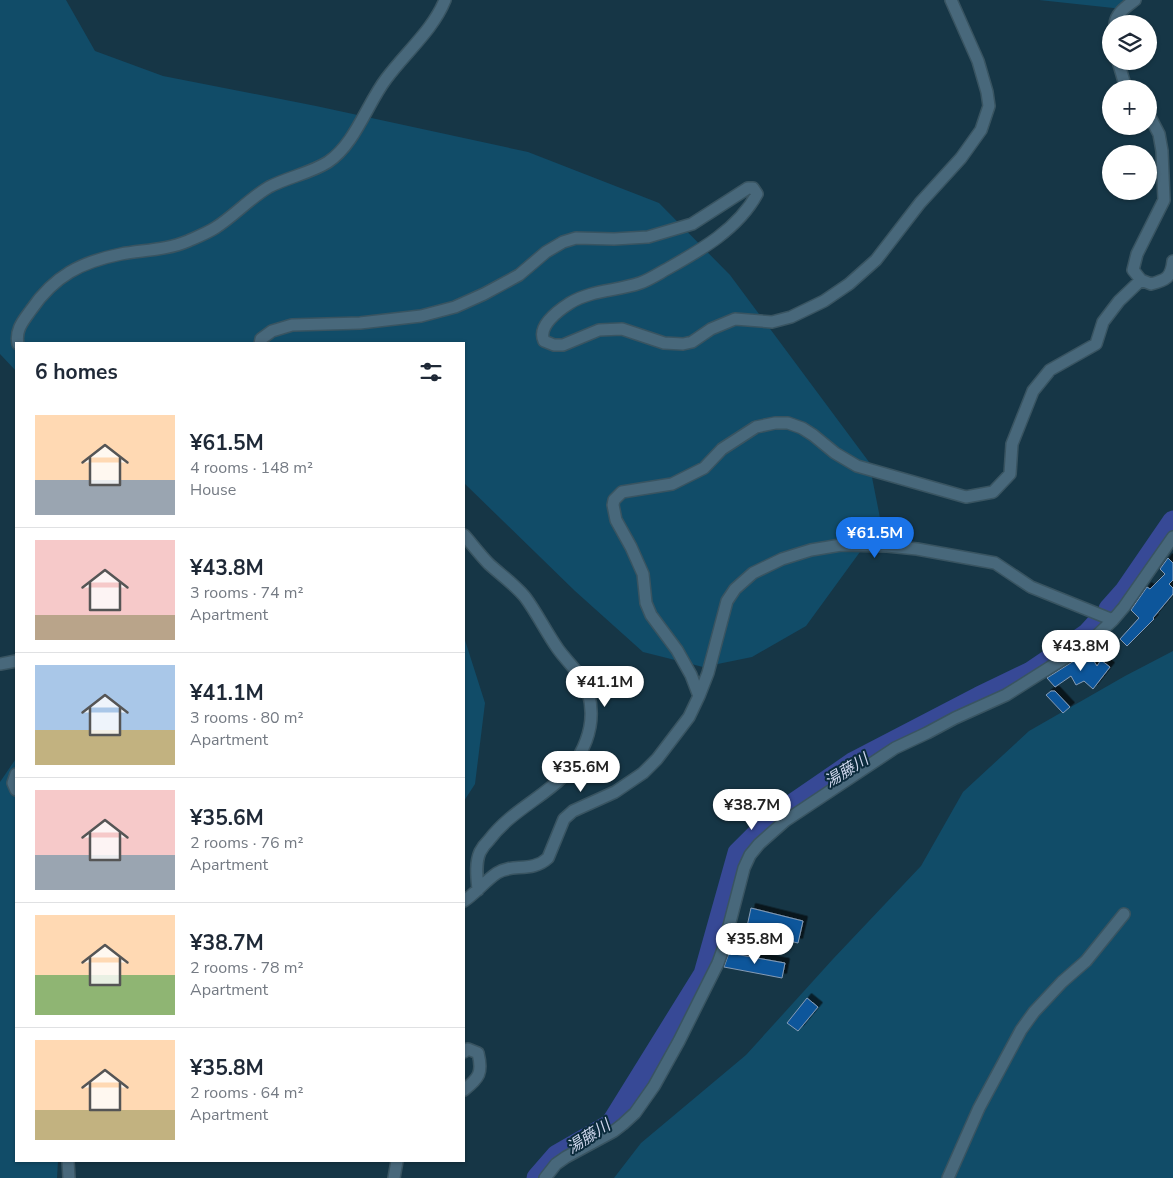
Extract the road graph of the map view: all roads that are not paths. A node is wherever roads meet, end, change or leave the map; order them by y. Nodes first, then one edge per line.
1 (445, 0) edge
2 (951, 0) edge
3 (1135, 0) edge
4 (1119, 15) edge
5 (1157, 130) edge
6 (1173, 261) edge
7 (1141, 280) junction
8 (18, 342) edge
9 (260, 342) edge
10 (465, 536) edge
11 (1173, 537) edge
12 (1113, 620) junction
13 (15, 662) edge
14 (0, 664) edge
15 (699, 696) junction
16 (478, 890) junction
17 (465, 900) edge
18 (1124, 914) dead end
19 (465, 1051) edge
20 (465, 1089) edge
21 (68, 1162) edge
22 (397, 1162) edge
23 (69, 1178) edge
24 (394, 1178) edge
25 (545, 1178) edge
26 (948, 1178) edge

1 - 8 street
2 - 9 street
3 - 4 street
5 - 7 street
6 - 7 street
7 - 15 street
10 - 16 street
11 - 12 street
12 - 15 street
12 - 25 street
13 - 14 street
15 - 16 street
16 - 17 street
18 - 26 street
19 - 20 street
21 - 23 street
22 - 24 street

